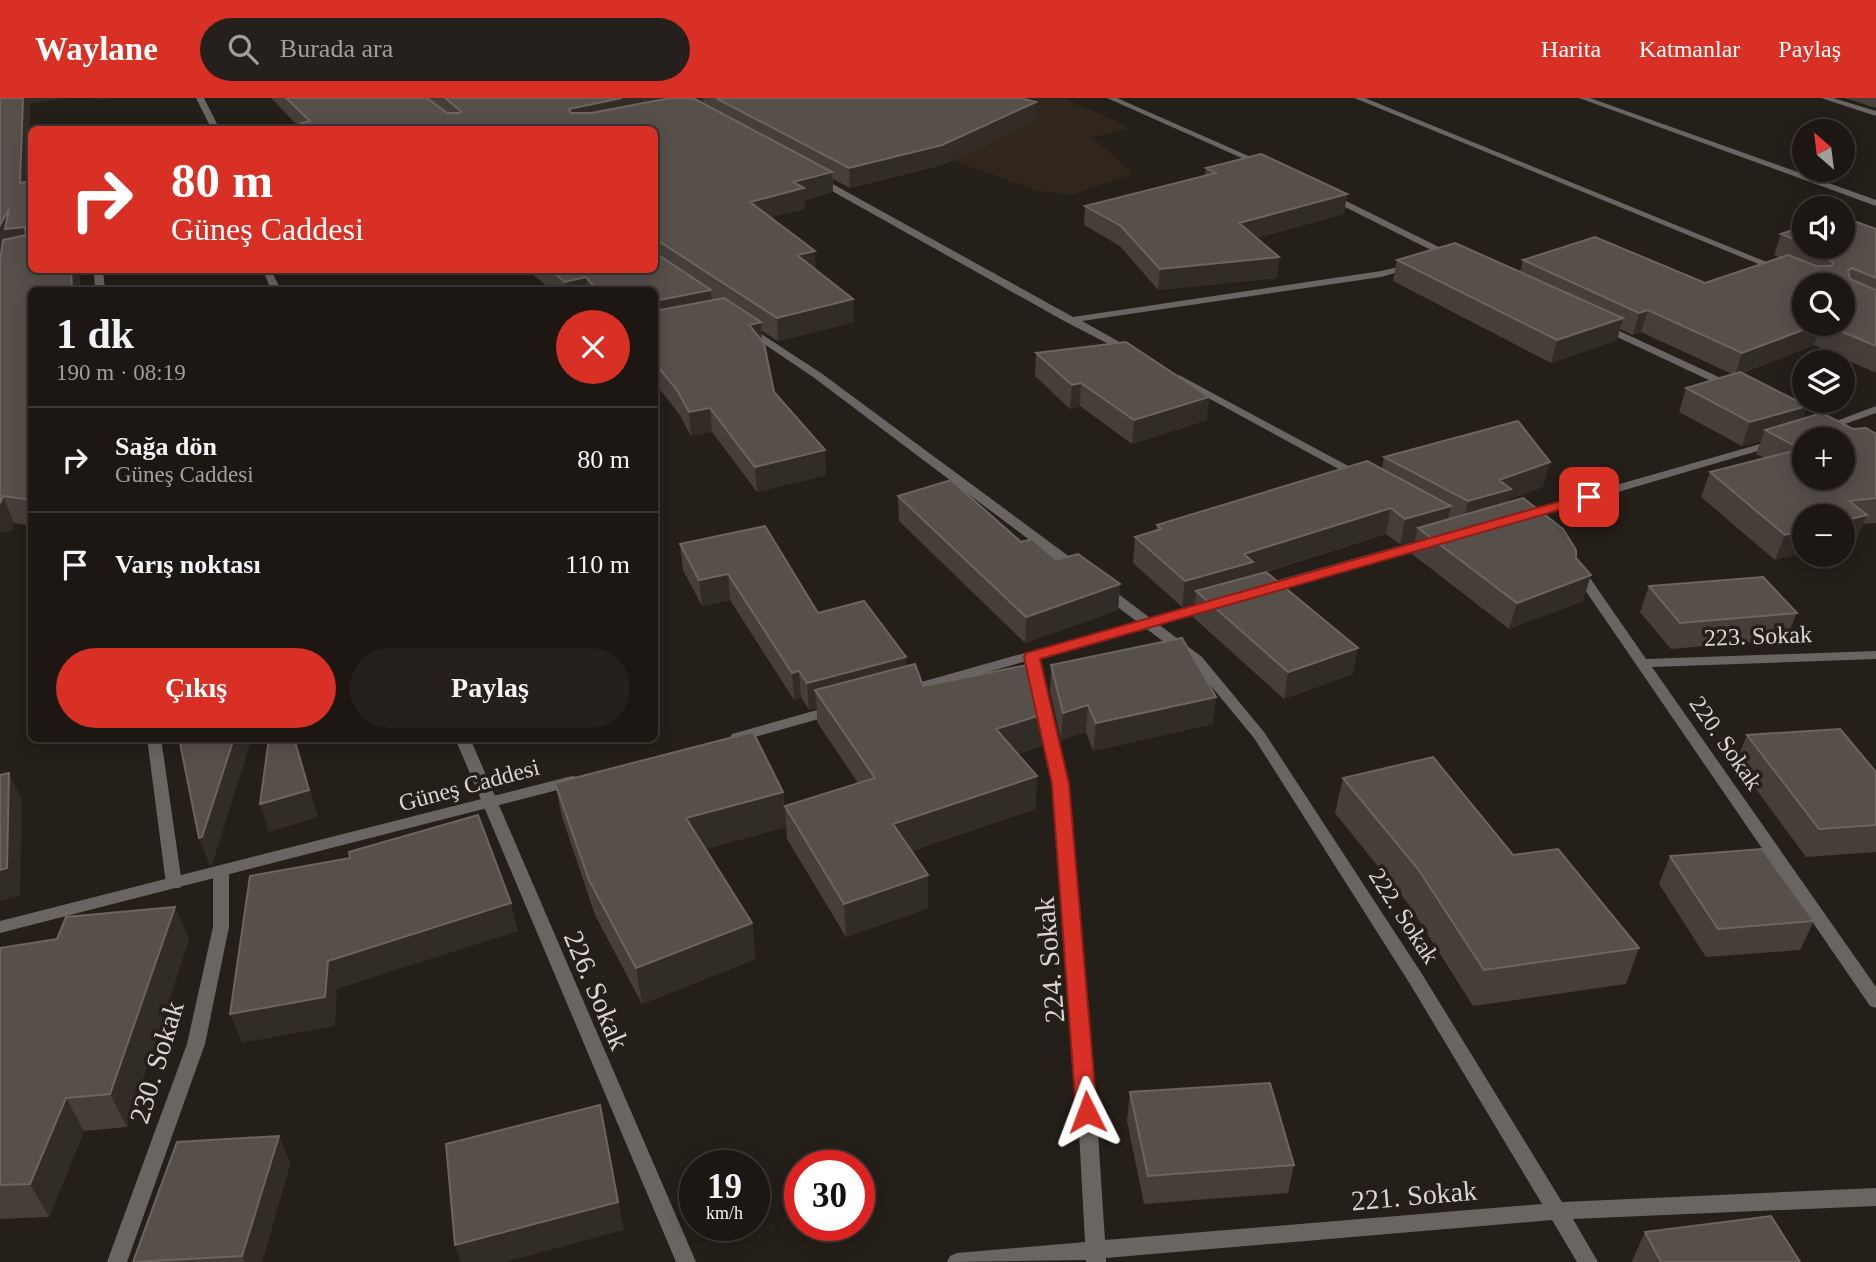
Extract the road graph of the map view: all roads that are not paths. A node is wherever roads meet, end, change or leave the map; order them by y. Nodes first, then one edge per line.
1 (200, 98) edge
2 (1111, 98) edge
3 (1358, 98) edge
4 (1583, 98) edge
5 (1825, 98) edge
6 (1876, 114) edge
7 (214, 126) edge
8 (1270, 167) edge
9 (808, 174) edge
10 (1319, 191) edge
11 (1876, 203) edge
12 (1453, 257) junction
13 (1429, 263) edge
14 (1465, 263) edge
15 (1417, 266) edge
16 (1792, 275) edge
17 (1070, 320) junction
18 (1588, 320) edge
19 (740, 322) edge
20 (1142, 359) edge
21 (1166, 372) edge
22 (1748, 395) edge
23 (1876, 409) edge
24 (1826, 427) edge
25 (1783, 440) edge
26 (1370, 482) edge
27 (1512, 519) edge
28 (1448, 536) edge
29 (1567, 555) edge
30 (1083, 574) edge
31 (1094, 582) edge
32 (1252, 592) edge
33 (1226, 600) edge
34 (1148, 622) junction
35 (1876, 655) edge
36 (1032, 657) junction
37 (1642, 663) junction
38 (886, 696) edge
39 (846, 707) edge
40 (727, 739) edge
41 (155, 742) edge
42 (464, 742) edge
43 (581, 779) edge
44 (488, 804) junction
45 (221, 872) junction
46 (174, 884) junction
47 (0, 928) edge
48 (1876, 1001) edge
49 (1876, 1197) edge
50 (1558, 1211) junction
51 (1095, 1256) edge
52 (117, 1262) edge
53 (685, 1262) edge
54 (957, 1262) edge
55 (1588, 1262) edge

1 - 7 street
2 - 8 street
3 - 16 street
4 - 11 street
5 - 6 street
9 - 17 street
10 - 12 street
12 - 13 street
12 - 14 street
15 - 17 street
17 - 20 street
18 - 22 street
19 - 30 street
21 - 26 street
23 - 24 street
25 - 27 street
28 - 32 street
29 - 37 street, 220. Sokak
31 - 34 street, 222. Sokak
33 - 34 street
34 - 36 street
34 - 50 street, 222. Sokak
35 - 37 street, 223. Sokak
36 - 38 street
36 - 51 street, 224. Sokak
37 - 48 street, 220. Sokak
39 - 40 street
41 - 46 street
42 - 44 street, 226. Sokak
43 - 44 street, Güneş Caddesi
44 - 45 street, Güneş Caddesi
44 - 53 street, 226. Sokak
45 - 46 street, Güneş Caddesi
45 - 52 street, 230. Sokak
46 - 47 street, Güneş Caddesi
49 - 50 street, 221. Sokak
50 - 51 street, 221. Sokak
50 - 55 street, 222. Sokak
51 - 54 street, 221. Sokak

